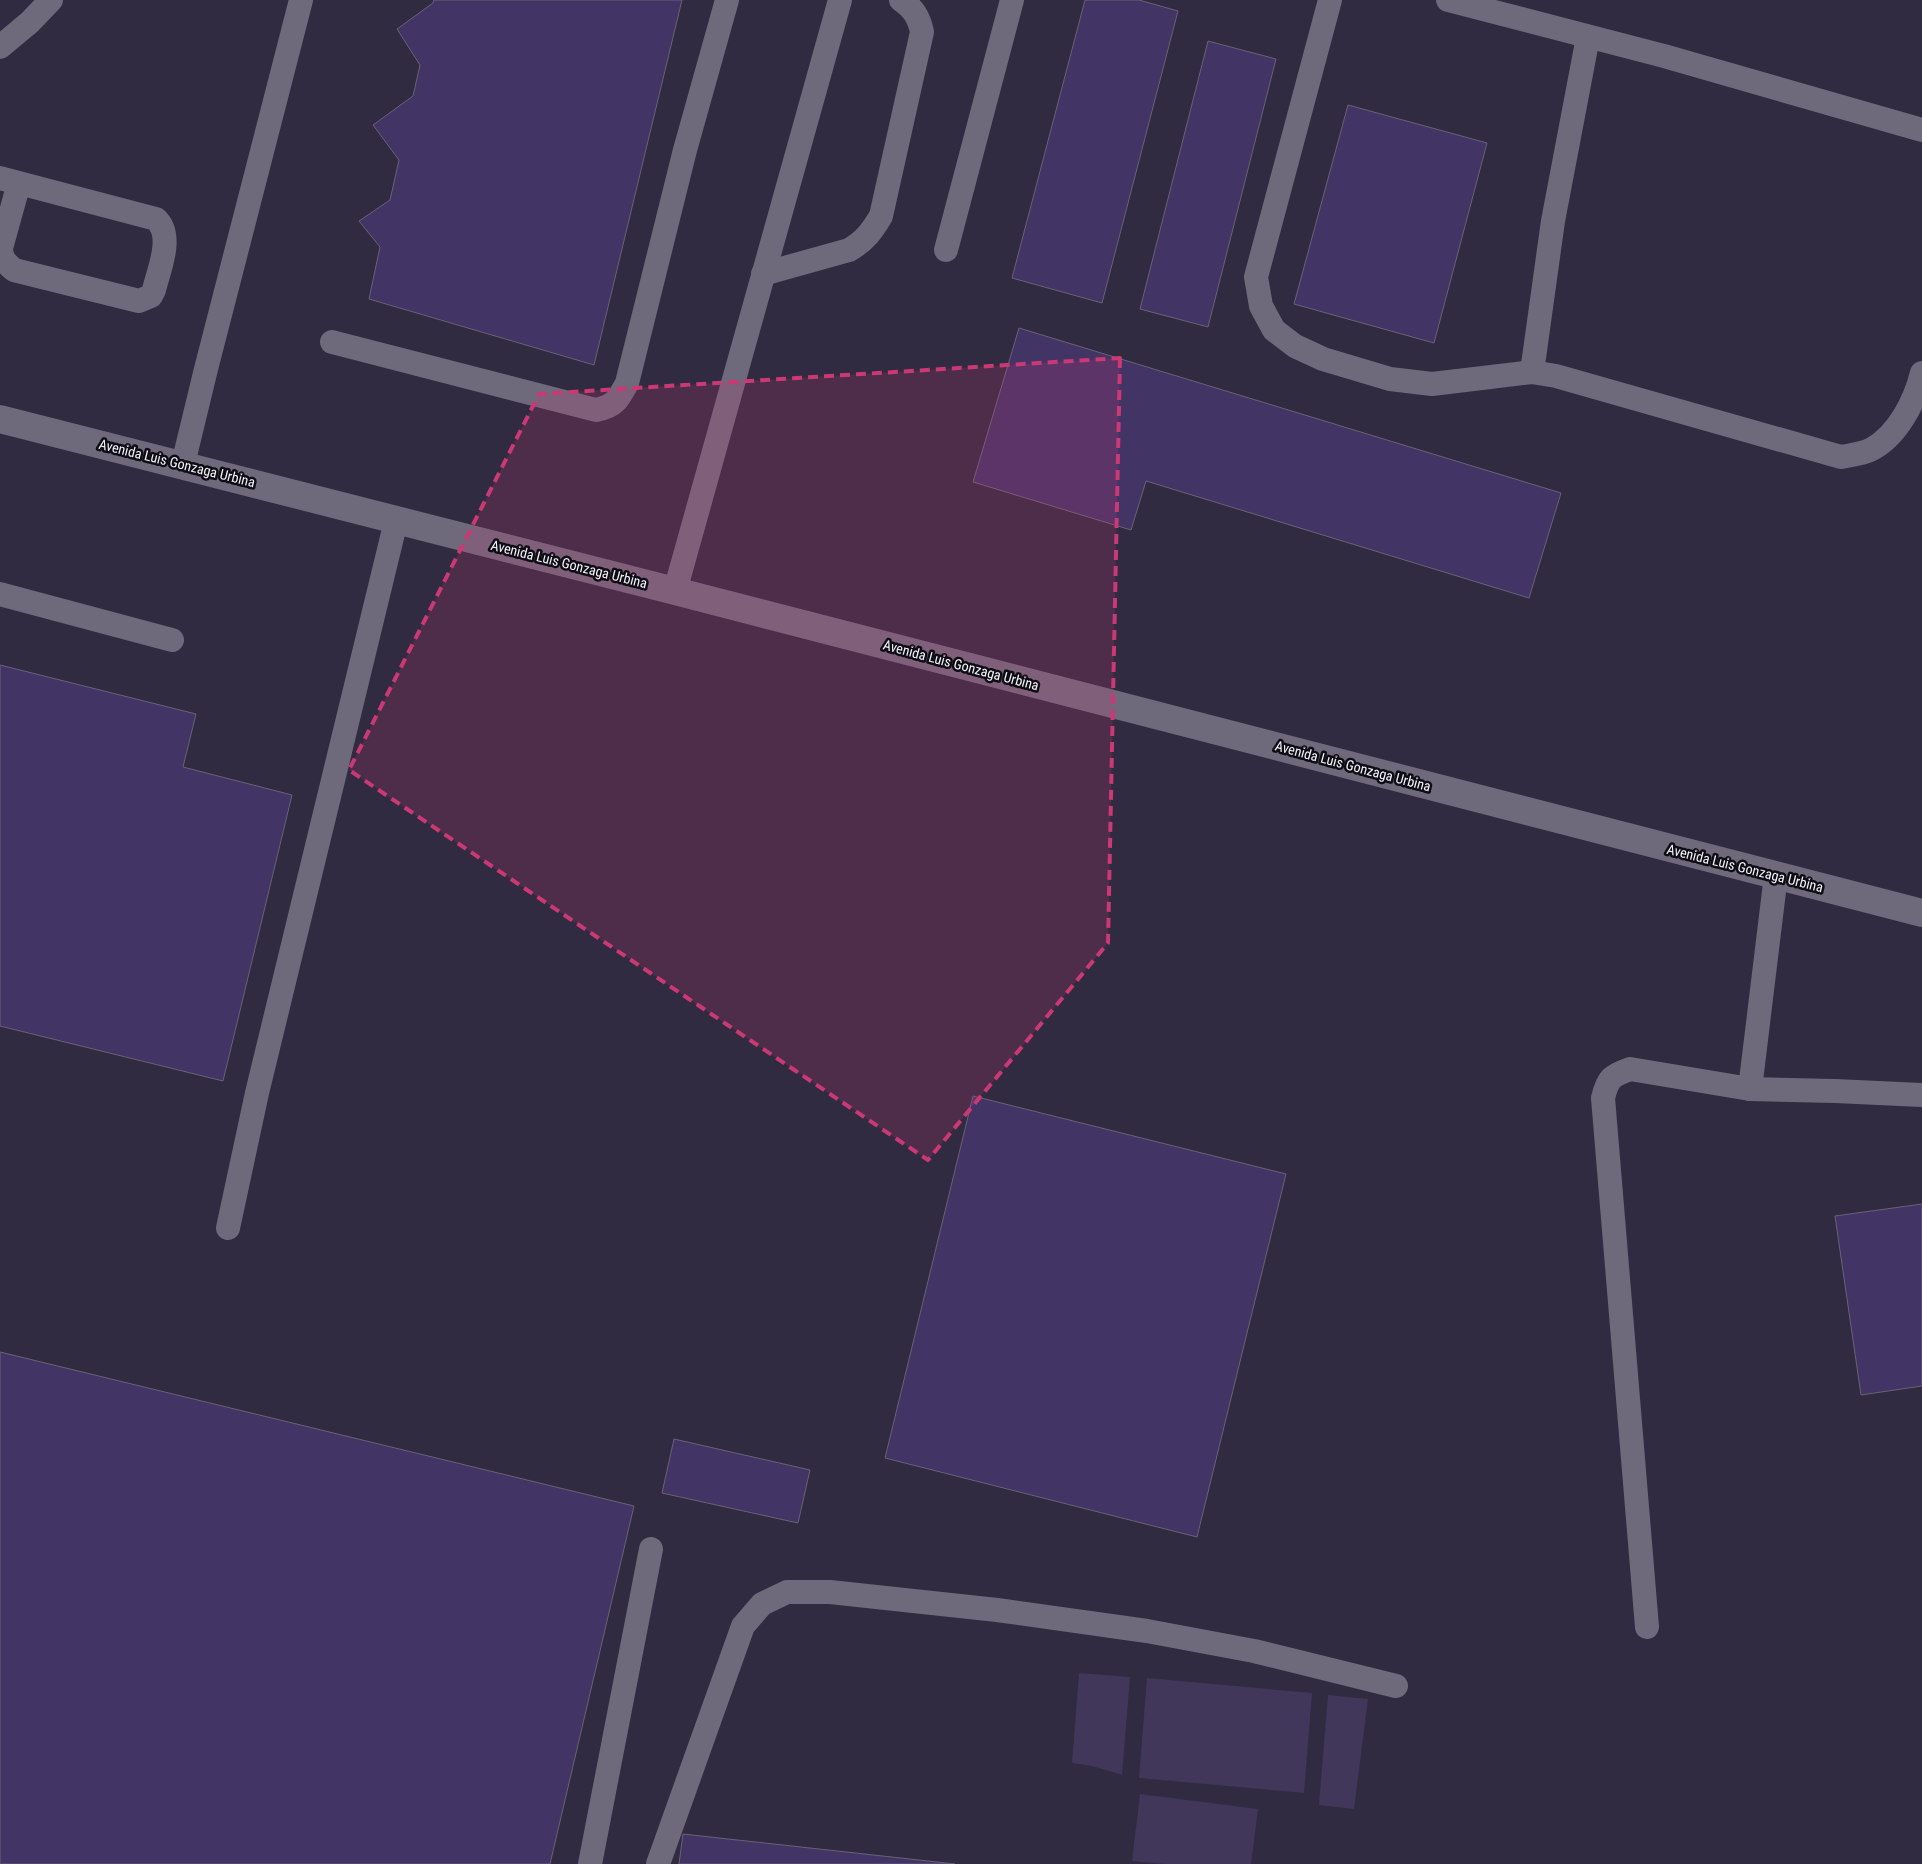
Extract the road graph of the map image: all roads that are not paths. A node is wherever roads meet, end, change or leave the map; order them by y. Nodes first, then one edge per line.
1 (51, 0) edge
2 (301, 0) edge
3 (727, 0) edge
4 (840, 0) edge
5 (901, 0) edge
6 (1012, 0) edge
7 (1330, 0) edge
8 (1448, 0) edge
9 (1588, 37) junction
10 (0, 47) edge
11 (1922, 130) edge
12 (9, 181) edge
13 (946, 250) dead end
14 (763, 274) junction
15 (332, 342) dead end
16 (1532, 372) junction
17 (1922, 373) edge
18 (0, 418) edge
19 (183, 464) junction
20 (396, 521) junction
21 (675, 590) junction
22 (0, 594) edge
23 (172, 640) dead end
24 (1776, 875) junction
25 (1922, 913) edge
26 (1750, 1089) junction
27 (1922, 1095) edge
28 (228, 1228) dead end
29 (651, 1549) dead end
30 (1647, 1627) dead end
31 (1396, 1686) dead end
32 (590, 1864) edge
33 (658, 1864) edge

1 - 10 lane
2 - 19 lane
3 - 15 lane
4 - 14 lane
5 - 14 lane
6 - 13 lane
7 - 16 lane
8 - 9 lane
9 - 11 lane
9 - 16 lane
12 - 12 lane
14 - 21 lane
16 - 17 lane
18 - 19 street, Avenida Luis Gonzaga Urbina
19 - 20 street, Avenida Luis Gonzaga Urbina
20 - 21 street, Avenida Luis Gonzaga Urbina
20 - 28 lane
21 - 24 street, Avenida Luis Gonzaga Urbina
22 - 23 lane
24 - 25 street, Avenida Luis Gonzaga Urbina
24 - 26 lane
26 - 27 lane
26 - 30 lane
29 - 32 lane
31 - 33 lane

